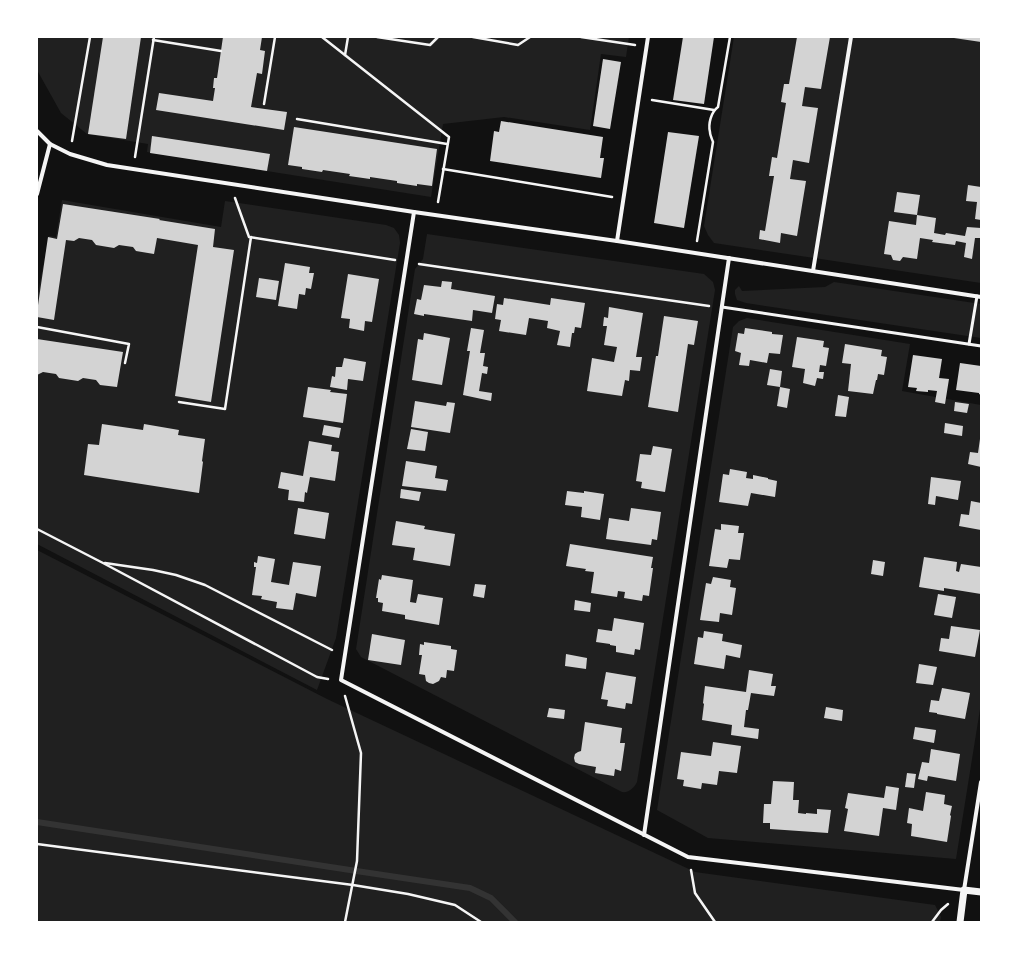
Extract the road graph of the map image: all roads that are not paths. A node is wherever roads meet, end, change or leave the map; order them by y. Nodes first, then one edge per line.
1 (648, 37) edge
2 (851, 37) edge
3 (37, 131) edge
4 (50, 144) junction
5 (37, 194) edge
6 (414, 212) junction
7 (617, 241) junction
8 (729, 258) junction
9 (813, 271) junction
10 (979, 297) edge
11 (722, 307) junction
12 (969, 344) junction
13 (981, 346) edge
14 (981, 782) edge
15 (644, 835) junction
16 (964, 890) junction
17 (981, 892) edge
18 (960, 922) edge

1 - 7 street
2 - 9 street
3 - 4 street
4 - 5 street
4 - 6 street
6 - 7 street
6 - 15 street
7 - 8 street
8 - 9 street
8 - 11 street
9 - 10 street
10 - 12 lane
11 - 12 lane
11 - 15 street
12 - 13 lane
14 - 16 street
15 - 16 street
16 - 17 street
16 - 18 street

